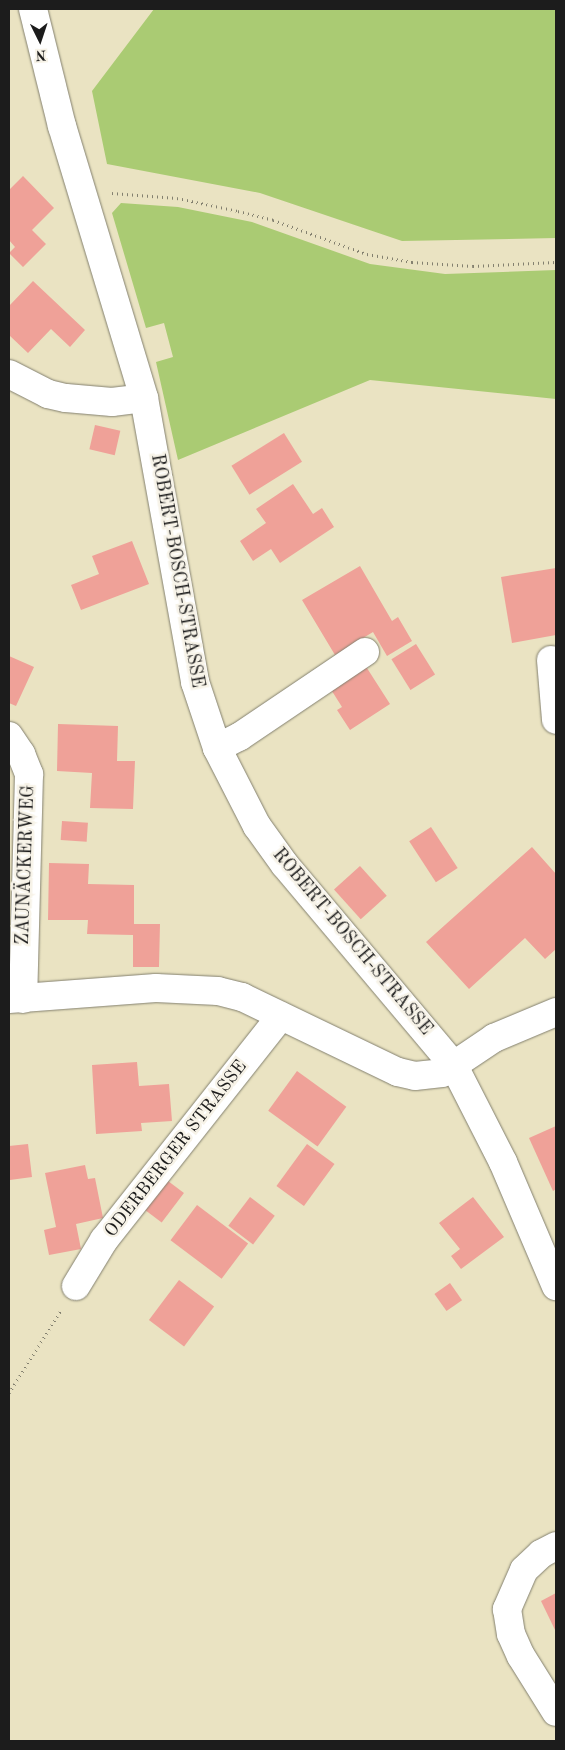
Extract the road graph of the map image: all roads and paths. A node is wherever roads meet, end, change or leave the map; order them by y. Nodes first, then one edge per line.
1 (33, 9) edge
2 (84, 196) junction
3 (556, 262) edge
4 (9, 374) edge
5 (144, 398) junction
6 (365, 652) dead end
7 (550, 660) dead end
8 (556, 720) edge
9 (9, 736) edge
10 (217, 748) junction
11 (16, 999) edge
12 (556, 1012) edge
13 (281, 1016) junction
14 (454, 1066) junction
15 (76, 1286) joint
16 (556, 1286) edge
17 (9, 1393) edge
18 (556, 1546) edge
19 (556, 1712) edge

1 - 2 main road, ROBERT-BOSCH-STRASSE
2 - 3 path
2 - 5 main road, ROBERT-BOSCH-STRASSE
4 - 5 main road
5 - 10 main road, ROBERT-BOSCH-STRASSE
6 - 10 main road
7 - 8 main road
9 - 11 main road, ZAUNÄCKERWEG
10 - 14 main road, ROBERT-BOSCH-STRASSE
11 - 13 main road
12 - 14 main road
13 - 14 main road
13 - 15 main road, ODERBERGER STRASSE
14 - 16 main road, ROBERT-BOSCH-STRASSE
15 - 17 path
18 - 19 main road

